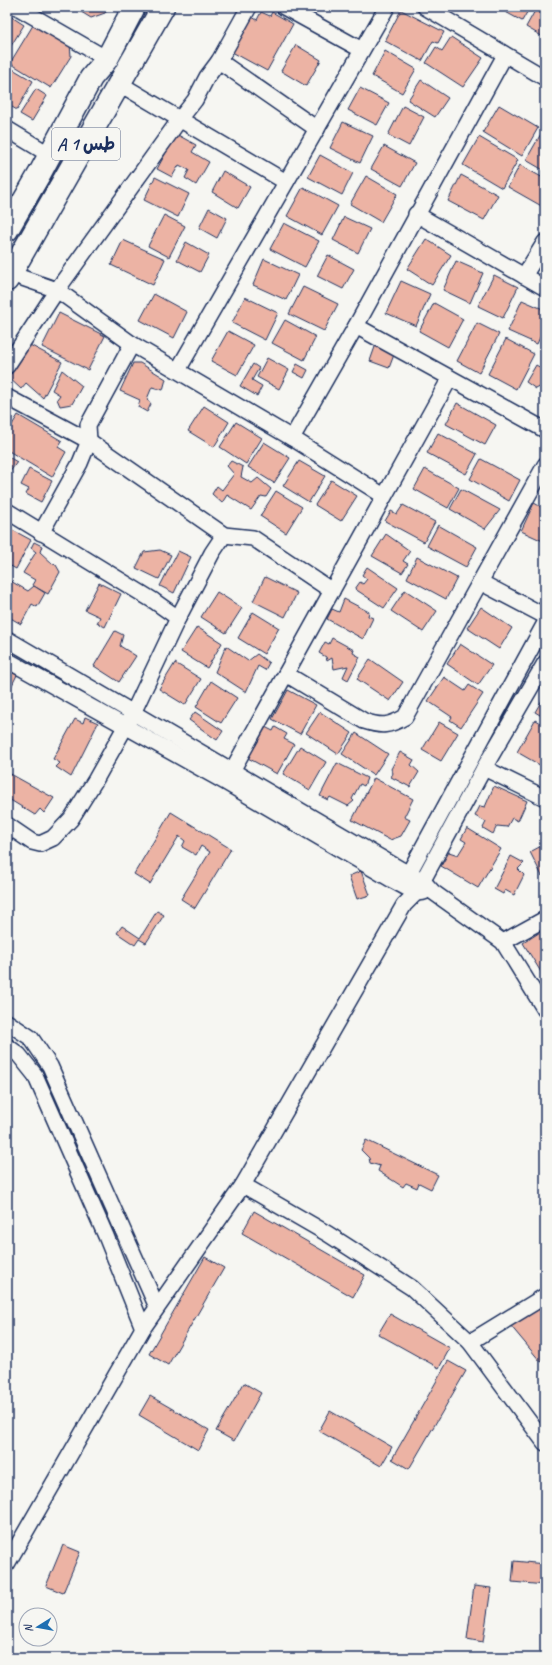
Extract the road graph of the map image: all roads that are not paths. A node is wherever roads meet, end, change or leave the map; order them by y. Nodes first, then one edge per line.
1 (17, 7) edge
2 (134, 7) edge
3 (163, 7) edge
4 (249, 7) edge
5 (284, 7) edge
6 (387, 7) edge
7 (425, 7) edge
8 (362, 50) junction
9 (505, 55) junction
10 (107, 59) junction
11 (219, 61) junction
12 (545, 78) edge
13 (120, 84) junction
14 (180, 119) junction
15 (7, 129) edge
16 (317, 129) junction
17 (50, 155) junction
18 (286, 182) junction
19 (416, 214) junction
20 (7, 230) edge
21 (545, 242) edge
22 (524, 276) junction
23 (9, 277) edge
24 (545, 288) edge
25 (57, 290) junction
26 (356, 326) junction
27 (132, 344) junction
28 (7, 366) edge
29 (178, 370) junction
30 (450, 378) junction
31 (7, 396) edge
32 (545, 430) edge
33 (292, 438) junction
34 (89, 441) junction
35 (545, 465) edge
36 (384, 496) junction
37 (7, 511) edge
38 (41, 533) junction
39 (224, 535) junction
40 (480, 582) junction
41 (332, 591) junction
42 (545, 616) edge
43 (178, 618) junction
44 (545, 623) edge
45 (7, 639) edge
46 (7, 660) edge
47 (545, 663) edge
48 (286, 674) junction
49 (86, 686) junction
50 (78, 700) junction
51 (133, 713) junction
52 (125, 726) junction
53 (484, 768) junction
54 (229, 776) junction
55 (545, 798) edge
56 (7, 825) edge
57 (405, 880) junction
58 (419, 887) junction
59 (404, 905) junction
60 (545, 919) edge
61 (503, 942) junction
62 (545, 1010) edge
63 (7, 1022) edge
64 (7, 1046) edge
65 (243, 1185) junction
66 (545, 1296) edge
67 (157, 1307) junction
68 (143, 1328) junction
69 (470, 1342) junction
70 (545, 1443) edge
71 (7, 1564) edge

1 - 10 street
2 - 10 highway, A 1 طس
3 - 13 highway, A 1 طس
4 - 11 street
5 - 8 street
6 - 8 street
7 - 9 street
8 - 16 street
9 - 12 street
9 - 19 street
10 - 17 highway, A 1 طس
11 - 14 street
11 - 16 street
13 - 14 street
13 - 23 highway, A 1 طس
14 - 18 street
14 - 25 street
15 - 17 street
16 - 18 street
17 - 20 highway, A 1 طس
18 - 29 street
19 - 22 street
19 - 26 street
21 - 22 street
22 - 24 street
23 - 25 street
25 - 27 street
25 - 28 street
26 - 30 street
26 - 33 street
27 - 29 street
27 - 34 street
29 - 33 street
30 - 32 street
30 - 36 street
31 - 34 street
33 - 36 street
34 - 38 street
34 - 39 street
35 - 40 street
36 - 41 street
37 - 38 street
38 - 43 street
39 - 41 street
39 - 43 street
40 - 42 street
40 - 48 street
41 - 48 street
43 - 51 street
44 - 57 street
45 - 49 street
46 - 50 street
47 - 53 street
48 - 54 street
49 - 50 street
49 - 51 street
50 - 52 street
51 - 52 street
51 - 54 street
52 - 54 street
52 - 56 street
53 - 55 street
53 - 58 street
54 - 57 street
57 - 58 street
57 - 59 street
58 - 59 street
58 - 61 street
59 - 65 street
60 - 61 street
61 - 62 street
63 - 67 street
64 - 68 street
65 - 67 street
65 - 69 street
66 - 69 street
67 - 68 street
68 - 71 street
69 - 70 street

